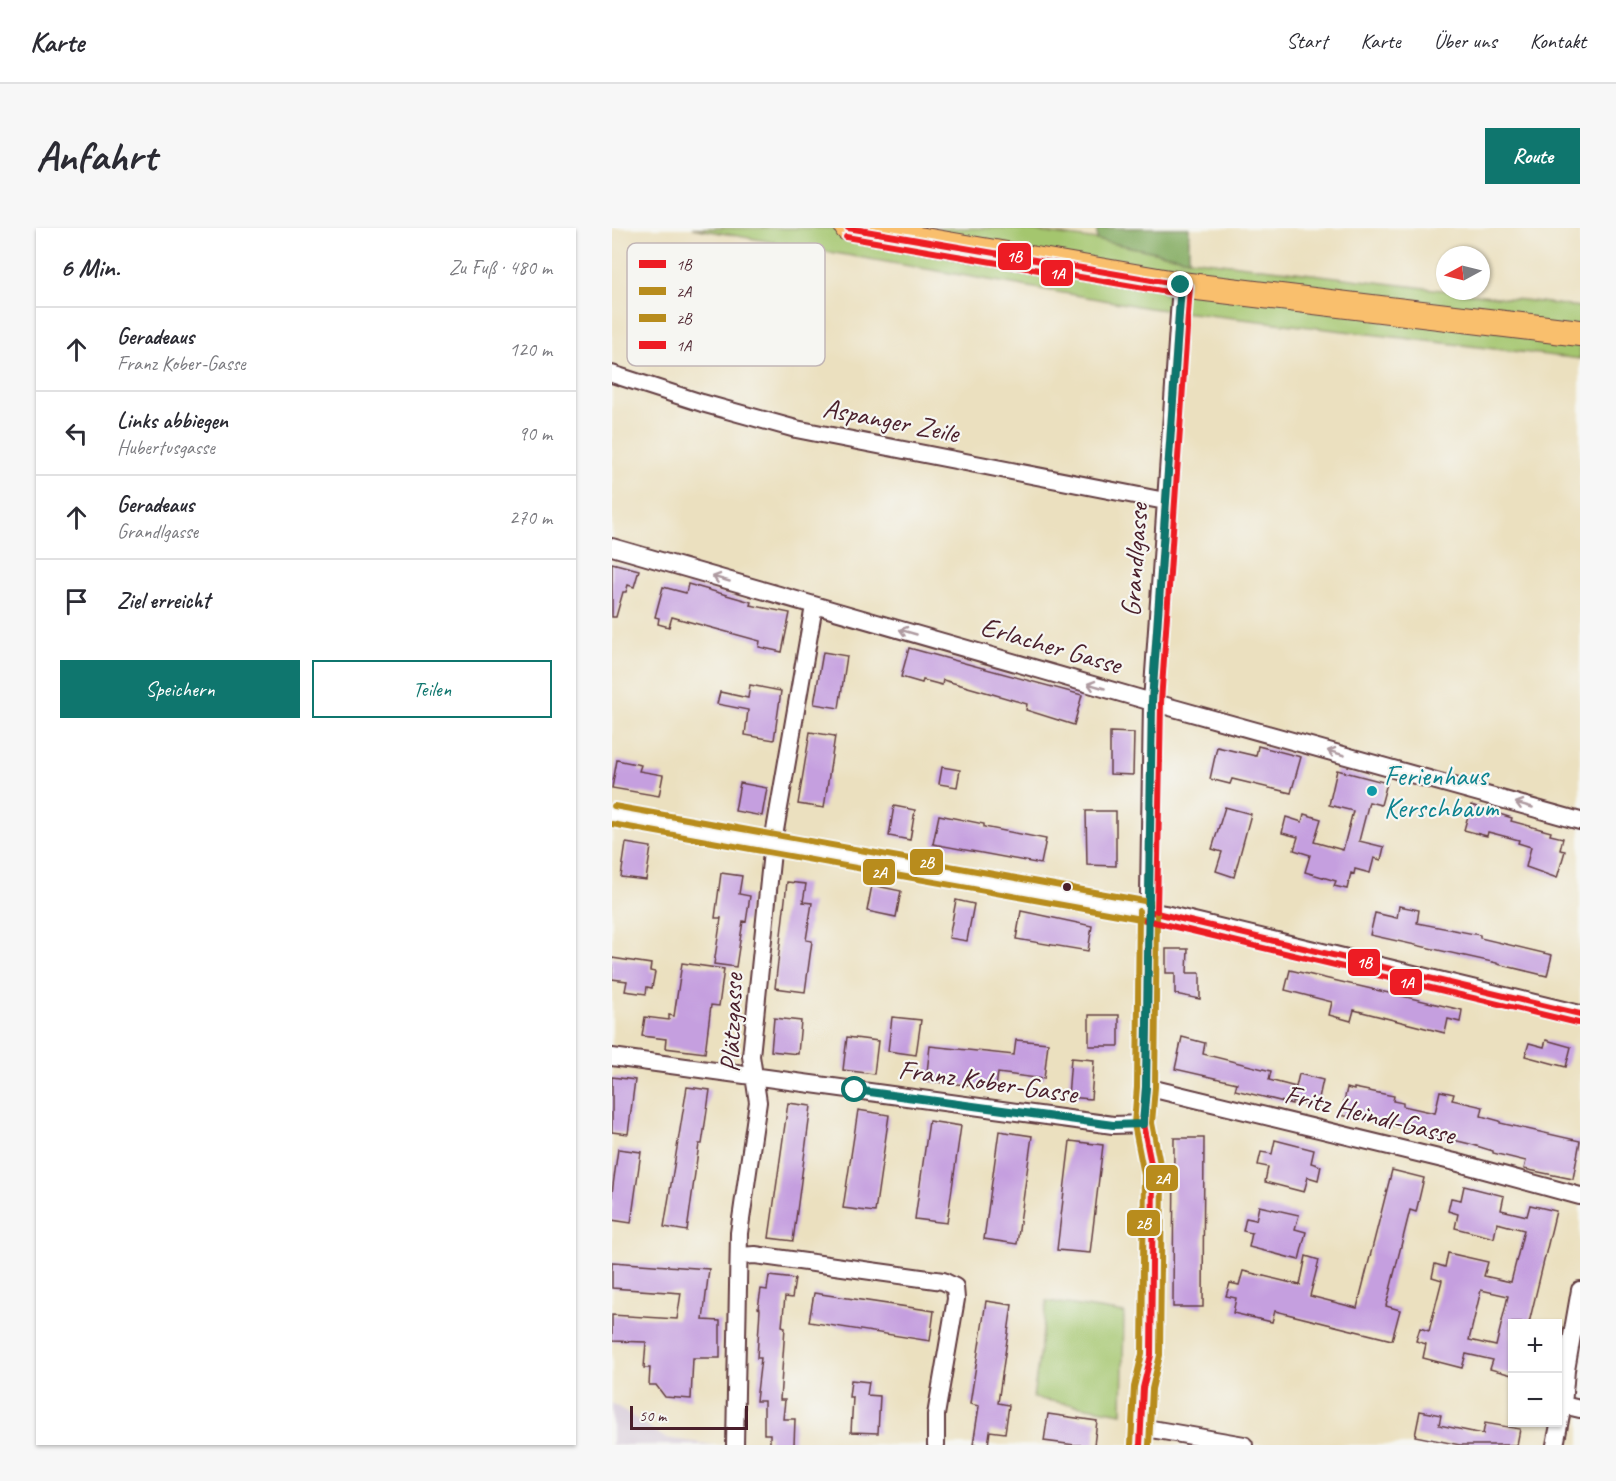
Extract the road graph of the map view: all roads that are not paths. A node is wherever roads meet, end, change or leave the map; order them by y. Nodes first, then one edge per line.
1 (848, 228) edge
2 (1181, 285) junction
3 (1580, 333) edge
4 (612, 374) edge
5 (1165, 501) junction
6 (612, 548) edge
7 (814, 606) junction
8 (1152, 702) junction
9 (612, 816) edge
10 (1580, 821) edge
11 (773, 842) junction
12 (1148, 911) junction
13 (1580, 1014) edge
14 (612, 1057) edge
15 (754, 1077) junction
16 (1146, 1087) junction
17 (1143, 1124) junction
18 (1580, 1196) edge
19 (739, 1256) junction
20 (1580, 1290) edge
21 (1563, 1405) junction
22 (1580, 1409) edge
23 (1140, 1427) junction
24 (735, 1445) edge
25 (936, 1445) edge
26 (1140, 1445) edge
27 (1244, 1445) edge
28 (1555, 1445) edge

1 - 2 main road
2 - 3 main road
2 - 5 street, Grandlgasse
4 - 5 street, Aspanger Zeile
5 - 8 street, Grandlgasse
7 -> 6 street, Erlacher Gasse
8 -> 7 street, Erlacher Gasse
7 - 11 street, Plätzgasse
10 -> 8 street, Erlacher Gasse
8 - 12 street, Grandlgasse
9 - 11 street
11 - 12 street
11 - 15 street, Plätzgasse
12 - 13 street
12 - 16 street, Grandlgasse
14 - 15 street, Franz Kober-Gasse
15 - 17 street, Franz Kober-Gasse
15 - 19 street, Plätzgasse
16 - 17 street, Grandlgasse
16 - 18 street, Fritz Heindl-Gasse
17 - 23 street, Grandlgasse
19 - 24 street, Plätzgasse
19 - 25 street
20 - 21 street
21 - 22 street
21 - 28 street
23 - 26 street, Grandlgasse
23 - 27 street

